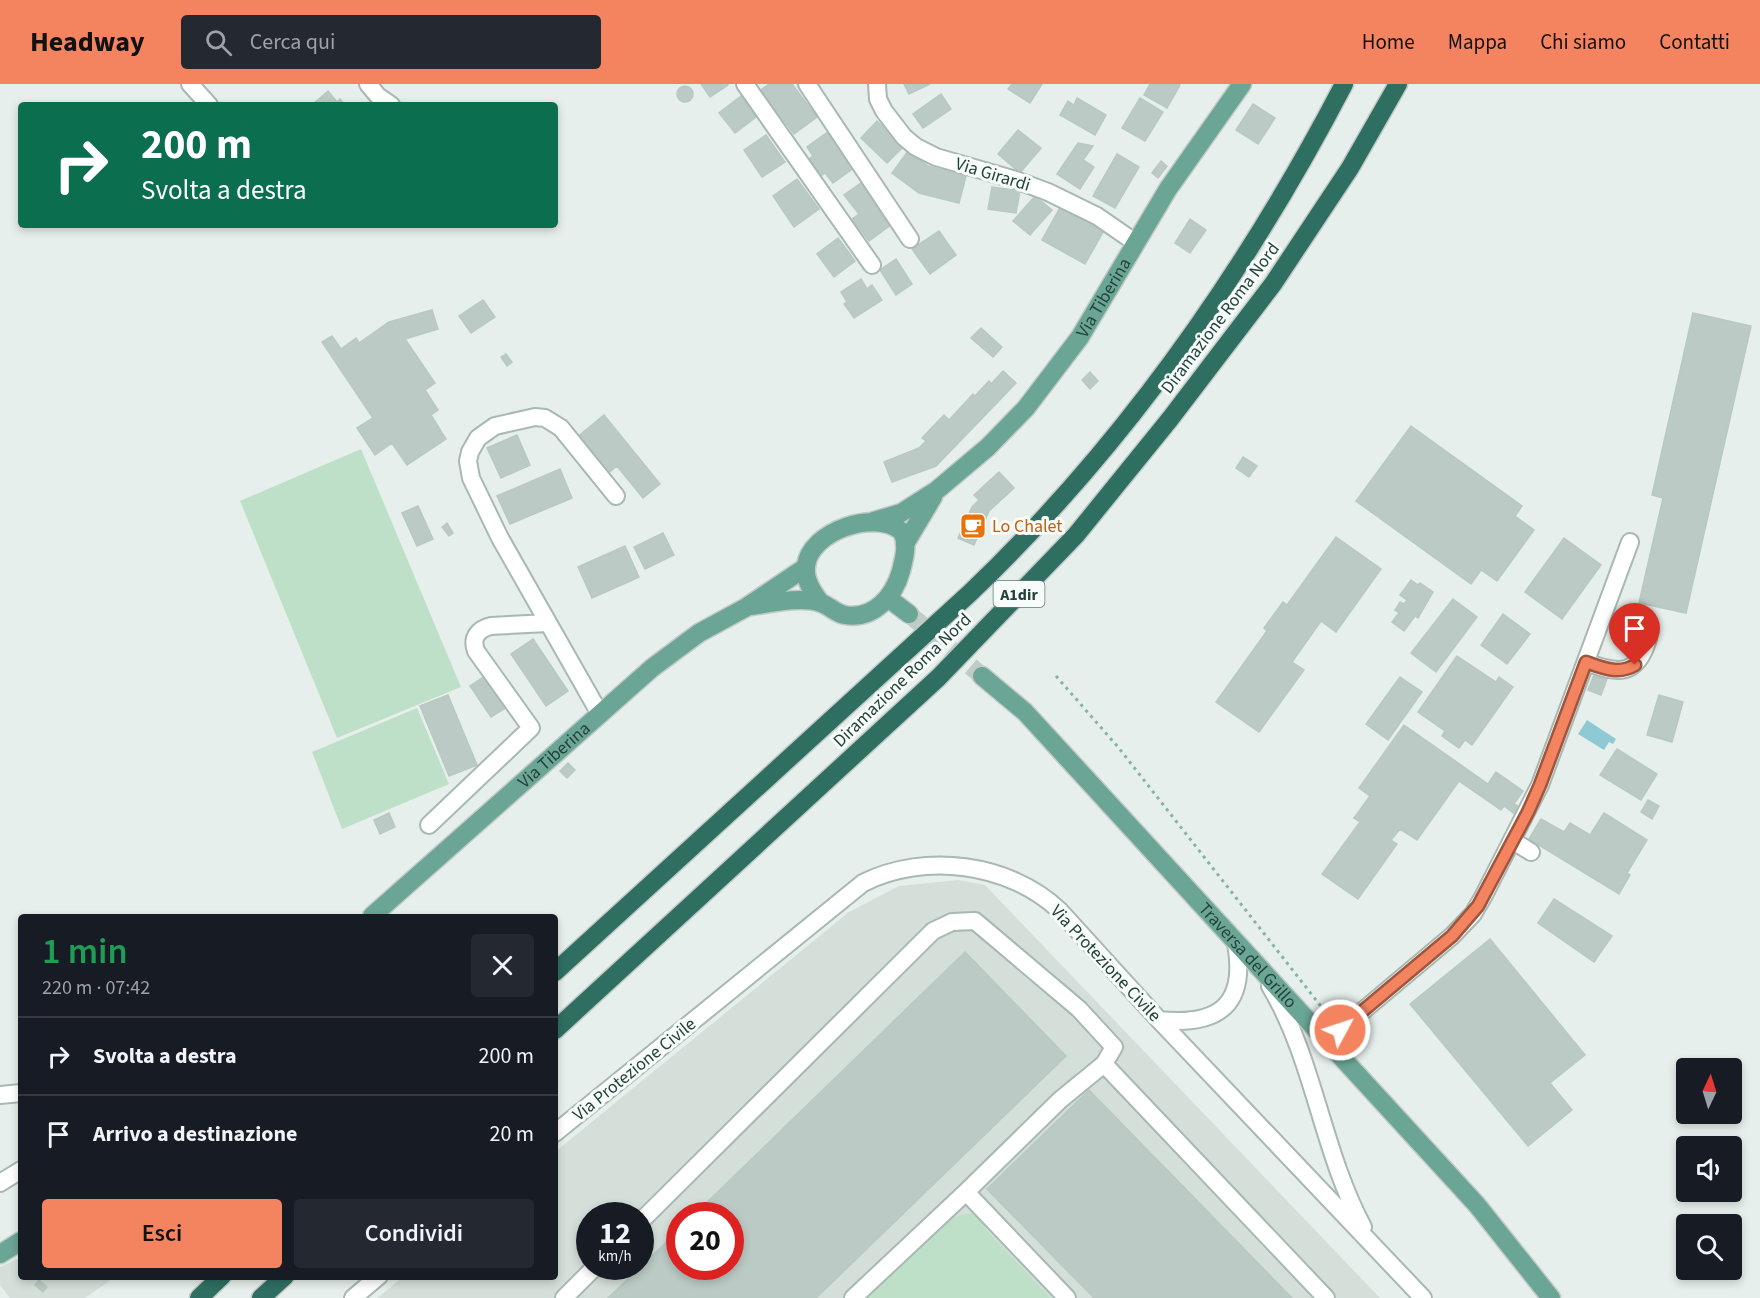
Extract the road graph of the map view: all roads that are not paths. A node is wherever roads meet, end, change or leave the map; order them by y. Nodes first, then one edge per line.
1 (190, 84) edge
2 (368, 84) edge
3 (745, 84) edge
4 (807, 84) edge
5 (877, 84) edge
6 (1242, 84) edge
7 (1344, 84) edge
8 (1398, 84) edge
9 (206, 102) edge
10 (387, 102) edge
11 (910, 239) dead end
12 (1136, 243) junction
13 (872, 265) dead end
14 (937, 490) junction
15 (616, 496) dead end
16 (874, 521) junction
17 (1630, 542) dead end
18 (905, 544) junction
19 (806, 567) junction
20 (888, 598) junction
21 (821, 603) junction
22 (745, 608) junction
23 (909, 615) tunnel mouth
24 (548, 623) junction
25 (1648, 639) dead end
26 (1586, 662) junction
27 (982, 676) tunnel mouth
28 (600, 714) junction
29 (429, 825) dead end
30 (1513, 841) junction
31 (1531, 852) dead end
32 (374, 914) edge
33 (1236, 943) junction
34 (558, 969) edge
35 (1261, 969) junction
36 (1159, 1020) junction
37 (558, 1027) edge
38 (1334, 1036) junction
39 (1104, 1064) junction
40 (18, 1093) edge
41 (0, 1095) edge
42 (558, 1131) edge
43 (18, 1172) edge
44 (0, 1183) edge
45 (966, 1192) junction
46 (654, 1208) edge
47 (1373, 1245) junction
48 (218, 1280) edge
49 (281, 1280) edge
50 (374, 1280) edge
51 (582, 1280) edge
52 (199, 1298) edge
53 (261, 1298) edge
54 (353, 1298) edge
55 (564, 1298) edge
56 (853, 1298) edge
57 (1067, 1298) edge
58 (1326, 1298) edge
59 (1423, 1298) edge
60 (1551, 1298) edge

1 - 9 street
2 - 10 street
3 - 13 street
4 - 11 street
5 - 12 street, Via Girardi
6 - 12 main road, Via Tiberina
7 - 34 highway, Diramazione Roma Nord / A1dir
8 - 37 highway, Diramazione Roma Nord / A1dir
12 - 14 main road, Via Tiberina
14 - 16 main road, Via Tiberina
14 - 18 main road, Via Tiberina
15 - 24 street
16 - 18 main road
16 - 19 main road, Via Tiberina
17 - 26 street
18 - 20 main road, Via Tiberina
19 - 21 main road
19 - 22 main road, Via Tiberina
20 - 21 main road, Via Tiberina
20 - 23 main road
21 - 22 main road, Via Tiberina
22 - 28 main road, Via Tiberina
24 - 28 street
24 - 29 street
25 - 26 street
26 - 30 street
27 - 33 main road, Traversa del Grillo
28 - 32 main road, Via Tiberina
30 - 31 street
30 - 38 street
33 - 35 main road, Traversa del Grillo
33 - 36 street
35 - 38 main road, Traversa del Grillo
35 - 47 street
36 - 42 street, Via Protezione Civile
36 - 47 street, Via Protezione Civile
38 - 60 main road, Traversa del Grillo
39 - 45 street
39 - 46 street
39 - 58 street
40 - 41 street
43 - 44 street
45 - 56 street
45 - 57 street
47 - 59 street, Via Protezione Civile
48 - 52 highway
49 - 53 highway
50 - 54 street
51 - 55 street

